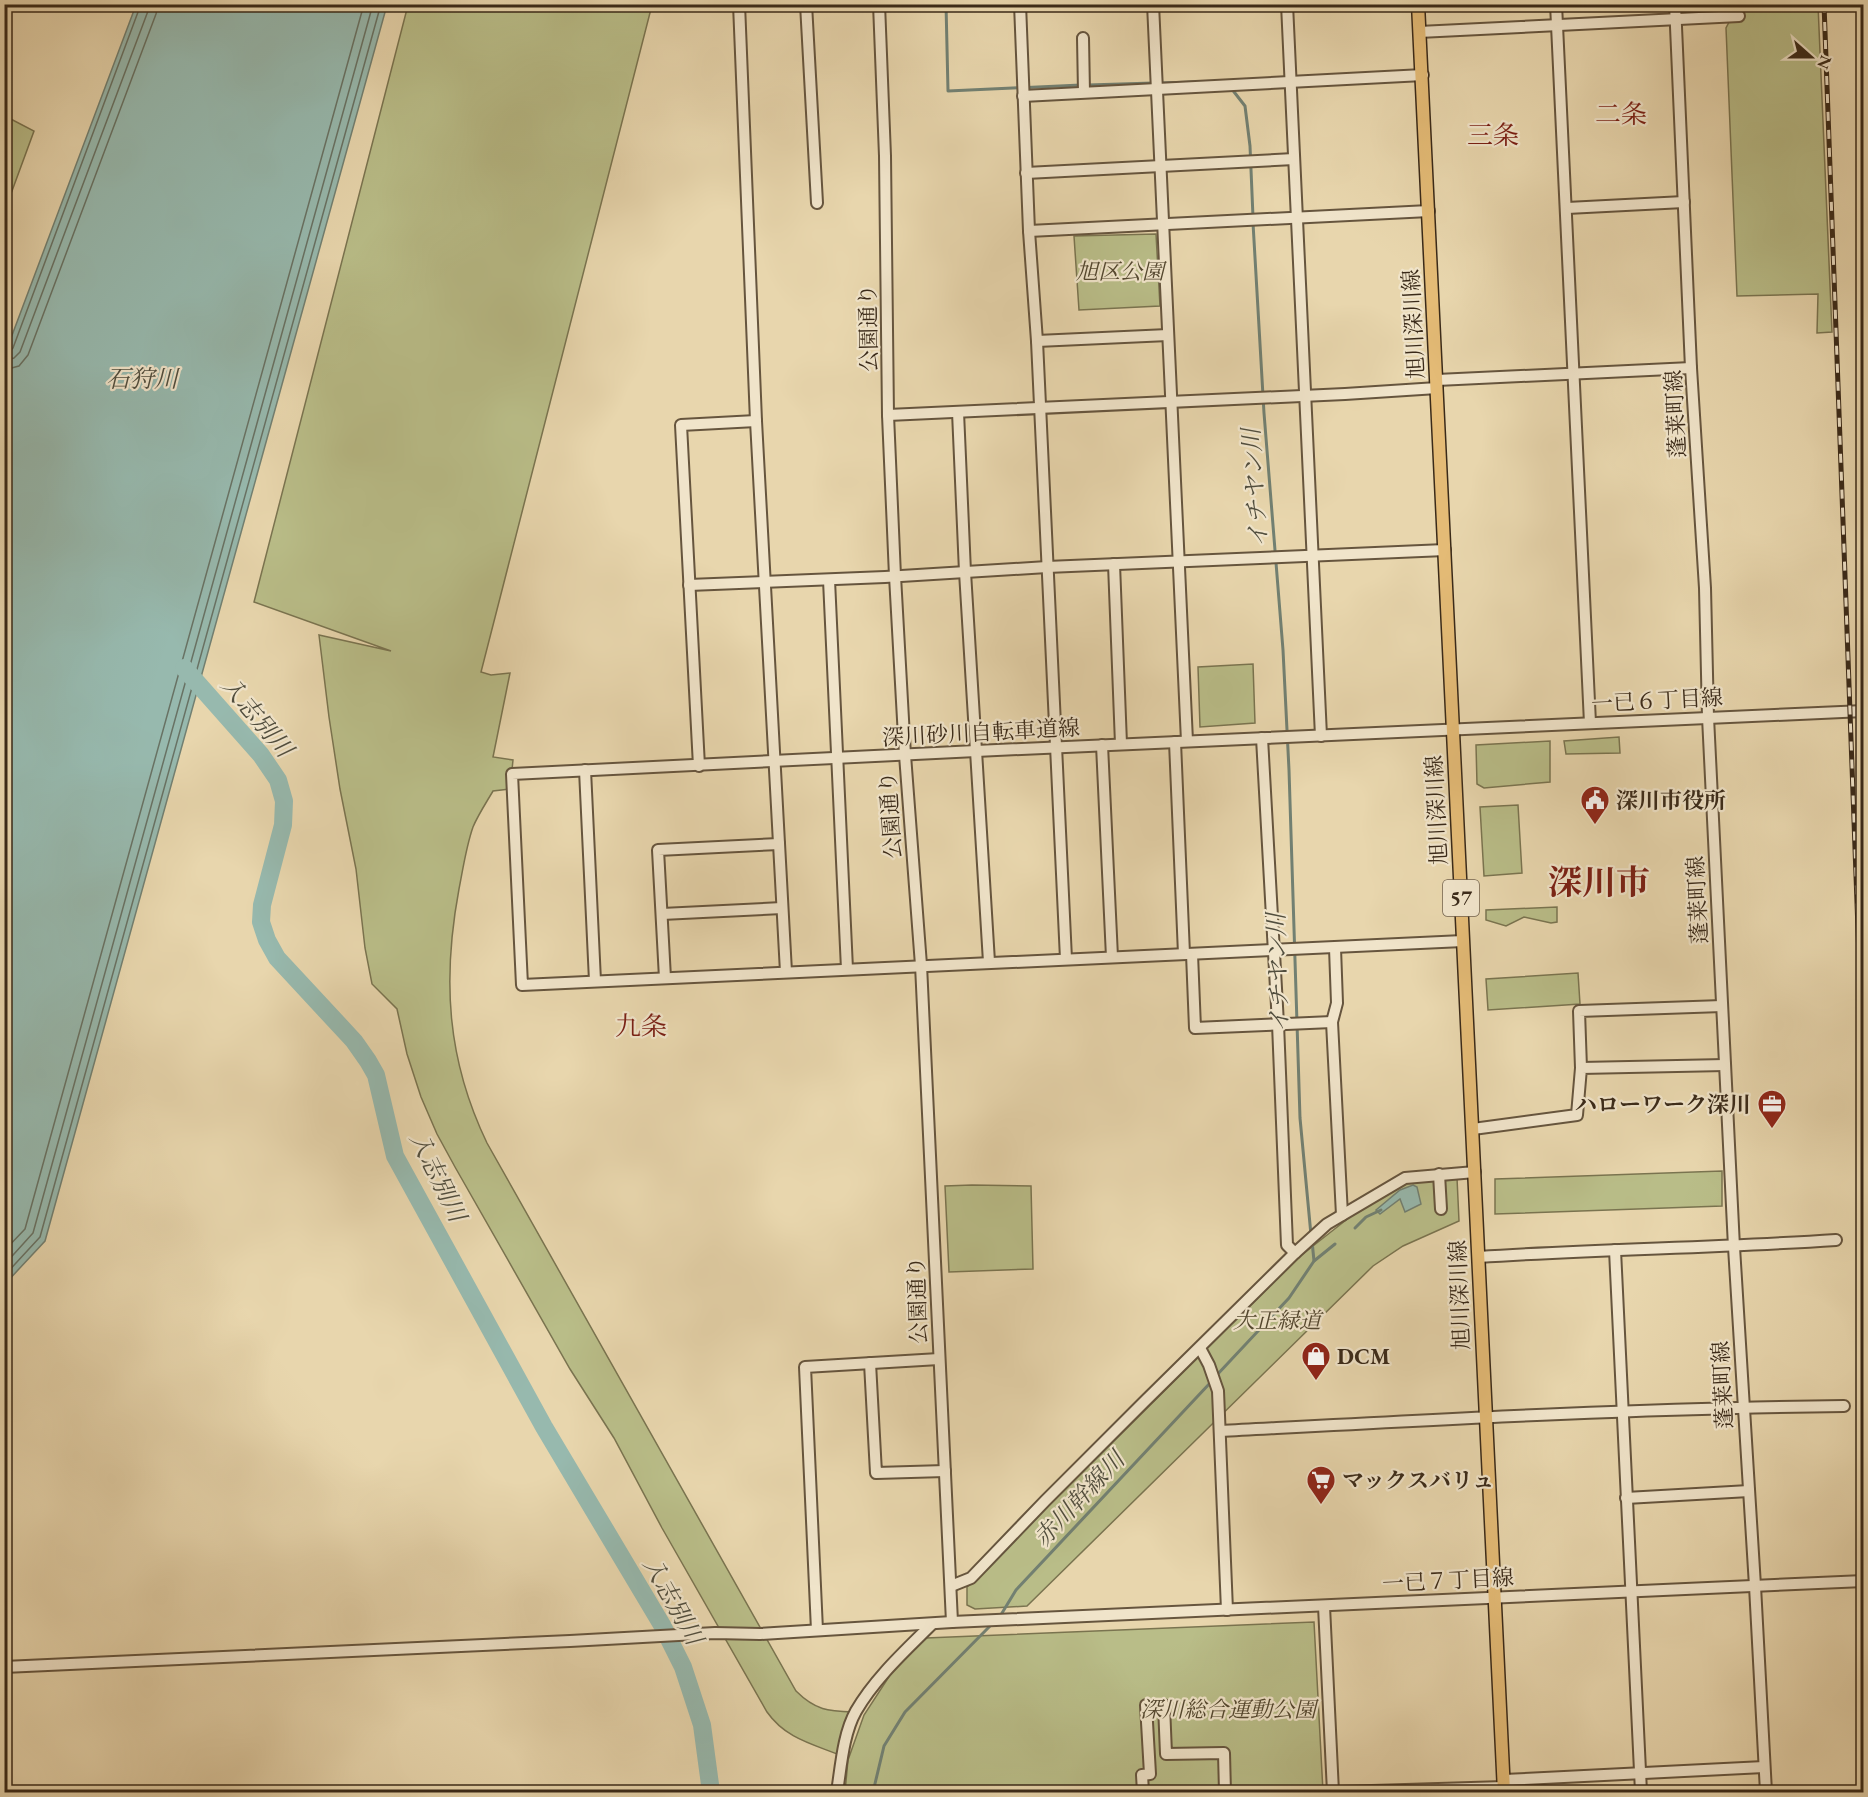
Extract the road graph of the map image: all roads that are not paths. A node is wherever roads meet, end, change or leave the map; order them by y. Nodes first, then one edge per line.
1 (739, 4) edge
2 (806, 4) edge
3 (879, 4) edge
4 (1020, 4) edge
5 (1153, 4) edge
6 (1287, 4) edge
7 (1418, 4) edge
8 (1556, 4) edge
9 (1675, 4) edge
10 (1739, 16) dead end
11 (1675, 19) junction
12 (1557, 25) junction
13 (1419, 32) junction
14 (1083, 38) dead end
15 (1423, 75) junction
16 (1291, 82) junction
17 (1157, 89) junction
18 (1084, 92) junction
19 (1023, 96) junction
20 (1294, 159) junction
21 (1161, 166) junction
22 (1026, 173) junction
23 (1684, 202) junction
24 (817, 203) dead end
25 (1567, 208) junction
26 (1429, 211) junction
27 (1296, 218) junction
28 (1163, 224) junction
29 (1029, 231) junction
30 (1168, 335) junction
31 (1036, 341) junction
32 (1691, 368) junction
33 (1574, 374) junction
34 (1437, 384) junction
35 (1305, 396) junction
36 (1172, 401) junction
37 (1039, 407) junction
38 (958, 412) junction
39 (888, 415) junction
40 (756, 421) junction
41 (1445, 550) junction
42 (1312, 556) junction
43 (1180, 562) junction
44 (1114, 564) junction
45 (1047, 567) junction
46 (965, 572) junction
47 (895, 576) junction
48 (829, 580) junction
49 (764, 582) junction
50 (689, 585) junction
51 (1863, 711) edge
52 (1708, 717) junction
53 (1590, 723) junction
54 (1453, 729) junction
55 (1320, 736) junction
56 (1262, 738) junction
57 (1187, 741) junction
58 (1175, 742) junction
59 (1121, 744) junction
60 (1102, 745) junction
61 (1056, 748) junction
62 (976, 751) junction
63 (905, 755) junction
64 (838, 759) junction
65 (774, 762) junction
66 (699, 766) junction
67 (585, 770) junction
68 (779, 844) junction
69 (782, 908) junction
70 (662, 914) junction
71 (1463, 941) junction
72 (1335, 948) junction
73 (1273, 952) junction
74 (1188, 954) junction
75 (1112, 957) junction
76 (1066, 959) junction
77 (989, 962) junction
78 (921, 965) junction
79 (847, 969) junction
80 (786, 972) junction
81 (665, 978) junction
82 (595, 981) junction
83 (1722, 1006) junction
84 (1332, 1022) junction
85 (1278, 1024) junction
86 (1725, 1065) junction
87 (1581, 1068) junction
88 (1473, 1129) junction
89 (1475, 1172) junction
90 (1439, 1174) junction
91 (1441, 1209) dead end
92 (1342, 1215) junction
93 (1836, 1240) dead end
94 (1734, 1247) junction
95 (1615, 1250) junction
96 (1295, 1253) junction
97 (1479, 1257) junction
98 (1200, 1347) junction
99 (939, 1359) junction
100 (870, 1363) junction
101 (1844, 1406) dead end
102 (1743, 1407) junction
103 (1622, 1412) junction
104 (1485, 1417) junction
105 (1220, 1431) junction
106 (945, 1471) junction
107 (1749, 1491) junction
108 (1626, 1498) junction
109 (1863, 1581) edge
110 (951, 1586) junction
111 (1755, 1586) junction
112 (1631, 1592) junction
113 (1495, 1598) junction
114 (1324, 1606) junction
115 (1227, 1610) junction
116 (952, 1622) junction
117 (932, 1624) junction
118 (817, 1630) junction
119 (4, 1667) edge
120 (1764, 1767) junction
121 (1640, 1773) junction
122 (1504, 1787) edge
123 (837, 1792) edge
124 (1134, 1792) edge
125 (1225, 1792) edge
126 (1333, 1792) edge
127 (1339, 1792) edge
128 (1641, 1792) edge
129 (1766, 1792) edge

1 - 40 street
2 - 24 street
3 - 39 street, 公園通り
4 - 19 street
5 - 17 street
6 - 16 street
7 - 13 main road, 旭川深川線 / 57
8 - 12 street
9 - 11 street, 蓬莱町線
10 - 11 street
11 - 12 street
11 - 23 street, 蓬莱町線
12 - 13 street
12 - 25 street
13 - 15 main road, 旭川深川線 / 57
14 - 18 street
15 - 16 street
15 - 26 main road, 旭川深川線 / 57
16 - 17 street
16 - 20 street
17 - 18 street
17 - 21 street
18 - 19 street
19 - 22 street
20 - 21 street
20 - 27 street
21 - 22 street
21 - 28 street
22 - 29 street
23 - 25 street
23 - 32 street, 蓬莱町線
25 - 33 street
26 - 27 street
26 - 34 main road, 旭川深川線 / 57
27 - 28 street
27 - 35 street
28 - 29 street
28 - 30 street
29 - 31 street
30 - 31 street
30 - 36 street
31 - 37 street
32 - 33 street
32 - 52 street, 蓬莱町線
33 - 34 street
33 - 53 street
34 - 35 street
34 - 41 main road, 旭川深川線 / 57
35 - 36 street
35 - 42 street
36 - 37 street
36 - 43 street
37 - 38 street
37 - 45 street
38 - 39 street
38 - 46 street
39 - 47 street, 公園通り
40 - 49 street
40 - 50 street
41 - 42 street
41 - 54 main road, 旭川深川線 / 57
42 - 43 street
42 - 55 street
43 - 44 street
43 - 57 street
44 - 45 street
44 - 59 street
45 - 46 street
45 - 61 street
46 - 47 street
46 - 62 street
47 - 48 street
47 - 63 street, 公園通り
48 - 49 street
48 - 64 street
49 - 50 street
49 - 65 street
50 - 66 street
51 - 52 street, 一已６丁目線
52 - 53 street, 一已６丁目線
52 - 83 street, 蓬莱町線
53 - 54 street, 一已６丁目線
54 - 55 street, 深川砂川自転車道線
54 - 71 main road, 旭川深川線 / 57
55 - 56 street, 深川砂川自転車道線
56 - 57 street, 深川砂川自転車道線
56 - 73 street
57 - 58 street, 深川砂川自転車道線
58 - 59 street, 深川砂川自転車道線
58 - 74 street
59 - 60 street, 深川砂川自転車道線
60 - 61 street, 深川砂川自転車道線
60 - 75 street
61 - 62 street, 深川砂川自転車道線
61 - 76 street
62 - 63 street, 深川砂川自転車道線
62 - 77 street
63 - 64 street, 深川砂川自転車道線
63 - 78 street, 公園通り
64 - 65 street, 深川砂川自転車道線
64 - 79 street
65 - 66 street, 深川砂川自転車道線
65 - 68 street
66 - 67 street, 深川砂川自転車道線
67 - 82 street
67 - 82 street, 深川砂川自転車道線
68 - 69 street
68 - 70 street
69 - 70 street
69 - 80 street
70 - 81 street
71 - 72 street
71 - 88 main road, 旭川深川線 / 57
72 - 73 street
72 - 84 street
73 - 74 street
73 - 85 street
74 - 75 street
74 - 85 street
75 - 76 street
76 - 77 street
77 - 78 street
78 - 79 street
78 - 99 street, 公園通り
79 - 80 street
80 - 81 street
81 - 82 street
83 - 86 street, 蓬莱町線
83 - 87 street
84 - 85 street
84 - 92 street
85 - 96 street
86 - 87 street
86 - 94 street, 蓬莱町線
87 - 88 street
88 - 89 main road, 旭川深川線 / 57
89 - 90 street
89 - 97 main road, 旭川深川線 / 57
90 - 91 street
90 - 92 street
92 - 96 street
93 - 94 street
94 - 95 street
94 - 102 street, 蓬莱町線
95 - 97 street
95 - 103 street
96 - 98 street
97 - 104 main road, 旭川深川線 / 57
98 - 105 street
98 - 110 street
99 - 100 street
99 - 106 street, 公園通り
100 - 106 street
100 - 118 street
101 - 102 street
102 - 103 street
102 - 107 street, 蓬莱町線
103 - 104 street
103 - 108 street
104 - 105 street
104 - 113 main road, 旭川深川線 / 57
105 - 115 street
106 - 110 street, 公園通り
107 - 108 street
107 - 111 street, 蓬莱町線
108 - 112 street
109 - 111 street, 一已７丁目線
110 - 116 street, 公園通り
111 - 112 street, 一已７丁目線
111 - 120 street, 蓬莱町線
112 - 113 street, 一已７丁目線
112 - 121 street
113 - 114 street, 一已７丁目線
113 - 122 main road, 旭川深川線 / 57
114 - 115 street, 一已７丁目線
114 - 126 street
115 - 116 street, 一已７丁目線
116 - 117 street, 一已７丁目線
117 - 118 street, 一已７丁目線
117 - 123 street
118 - 119 street, 一已７丁目線
120 - 121 street
120 - 129 street, 蓬莱町線
121 - 122 street
121 - 128 street
122 - 127 street
124 - 125 street

